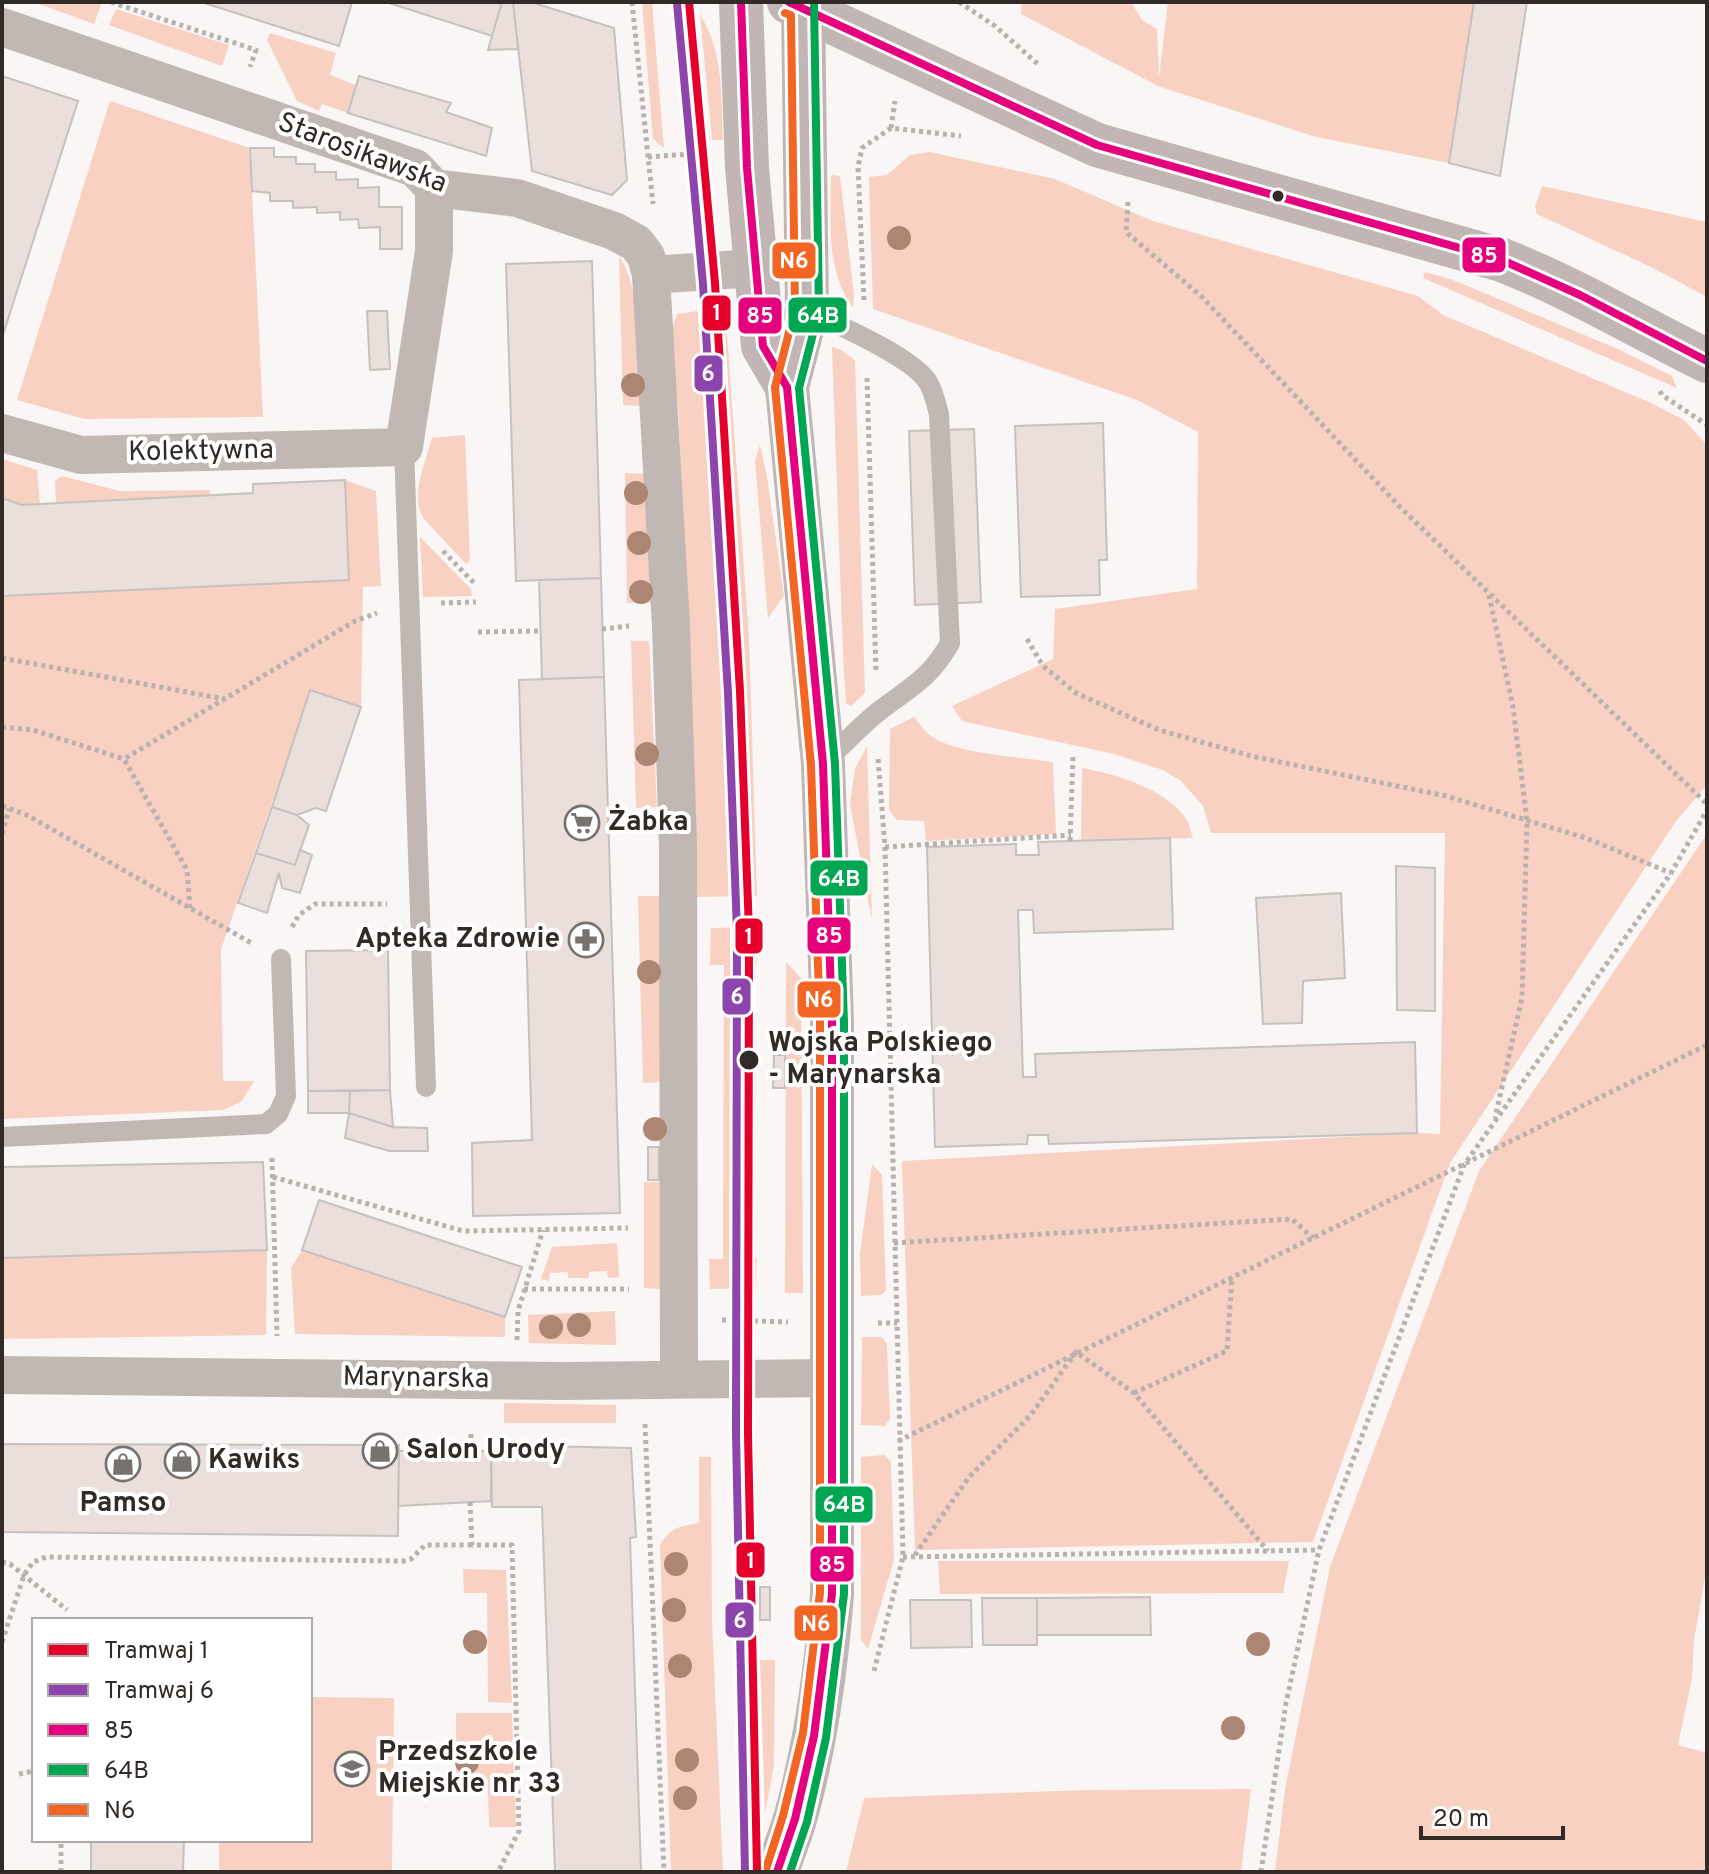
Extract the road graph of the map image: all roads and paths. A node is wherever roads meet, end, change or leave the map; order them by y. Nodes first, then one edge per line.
1 (111, 2) edge
2 (632, 2) edge
3 (741, 2) edge
4 (798, 4) edge
5 (2, 27) edge
6 (247, 77) dead end
7 (891, 128) dead end
8 (648, 157) dead end
9 (858, 167) dead end
10 (434, 188) junction
11 (1129, 197) dead end
12 (755, 268) junction
13 (651, 275) junction
14 (807, 310) junction
15 (1707, 361) edge
16 (787, 387) junction
17 (1662, 395) dead end
18 (1707, 425) edge
19 (2, 433) edge
20 (404, 447) junction
21 (1489, 594) junction
22 (476, 602) dead end
23 (410, 604) junction
24 (540, 631) dead end
25 (478, 632) dead end
26 (1027, 639) dead end
27 (2, 658) edge
28 (226, 699) junction
29 (2, 727) edge
30 (1073, 756) dead end
31 (124, 759) junction
32 (823, 764) junction
33 (2, 806) edge
34 (1707, 807) edge
35 (9, 809) junction
36 (1527, 820) junction
37 (2, 834) edge
38 (885, 847) dead end
39 (1671, 873) junction
40 (420, 904) junction
41 (190, 908) junction
42 (281, 959) junction
43 (1707, 1045) edge
44 (426, 1087) dead end
45 (1494, 1121) junction
46 (266, 1124) junction
47 (2, 1137) edge
48 (1464, 1165) junction
49 (273, 1177) junction
50 (628, 1228) dead end
51 (543, 1230) junction
52 (1313, 1238) junction
53 (894, 1243) dead end
54 (1232, 1277) junction
55 (524, 1289) junction
56 (629, 1289) dead end
57 (1076, 1352) junction
58 (517, 1353) dead end
59 (2, 1375) edge
60 (278, 1377) junction
61 (679, 1378) junction
62 (830, 1378) junction
63 (1134, 1393) junction
64 (645, 1433) dead end
65 (471, 1434) dead end
66 (898, 1441) dead end
67 (471, 1451) dead end
68 (470, 1502) dead end
69 (472, 1545) junction
70 (1319, 1550) junction
71 (1268, 1551) junction
72 (915, 1555) junction
73 (903, 1557) dead end
74 (2, 1562) edge
75 (24, 1575) junction
76 (67, 1610) dead end
77 (2, 1642) edge
78 (32, 1771) edge
79 (19, 1774) dead end
80 (61, 1842) edge
81 (61, 1872) edge
82 (498, 1872) edge
83 (664, 1872) edge
84 (777, 1872) edge
85 (1261, 1872) edge

1 - 6 path
2 - 8 path
3 - 12 main road
4 - 14 main road
4 - 15 main road
5 - 10 street, Starosikawska
7 - 9 path
10 - 13 street, Starosikawska
10 - 20 street
11 - 21 path
12 - 13 street
12 - 16 main road
13 - 61 street
14 - 16 main road
14 - 32 lane
16 - 32 main road
17 - 18 path
19 - 20 street, Kolektywna
20 - 23 lane
21 - 34 path
21 - 36 path
22 - 23 path
23 - 28 path
23 - 40 lane
24 - 25 path
26 - 36 path
27 - 28 path
28 - 31 path
29 - 31 path
30 - 38 path
31 - 41 path
32 - 62 main road
33 - 35 path
34 - 39 path
35 - 37 path
35 - 41 path
36 - 39 path
36 - 45 path
39 - 45 path
40 - 42 path
40 - 44 lane
41 - 42 path
42 - 46 lane
43 - 48 path
45 - 48 path
46 - 47 lane
46 - 49 path
48 - 52 path
48 - 70 path
49 - 51 path
49 - 60 path
50 - 51 path
51 - 55 path
52 - 53 path
52 - 54 path
54 - 57 path
54 - 63 path
55 - 56 path
55 - 58 path
57 - 63 path
57 - 66 path
57 - 72 path
59 - 60 street, Marynarska
60 - 61 street, Marynarska
61 - 62 street, Marynarska
62 - 84 main road
63 - 71 path
64 - 83 path
65 - 67 path
68 - 69 path
69 - 75 path
69 - 82 path
70 - 71 path
70 - 85 path
71 - 72 path
72 - 73 path
74 - 75 path
75 - 76 path
75 - 77 path
78 - 79 path
80 - 81 path

